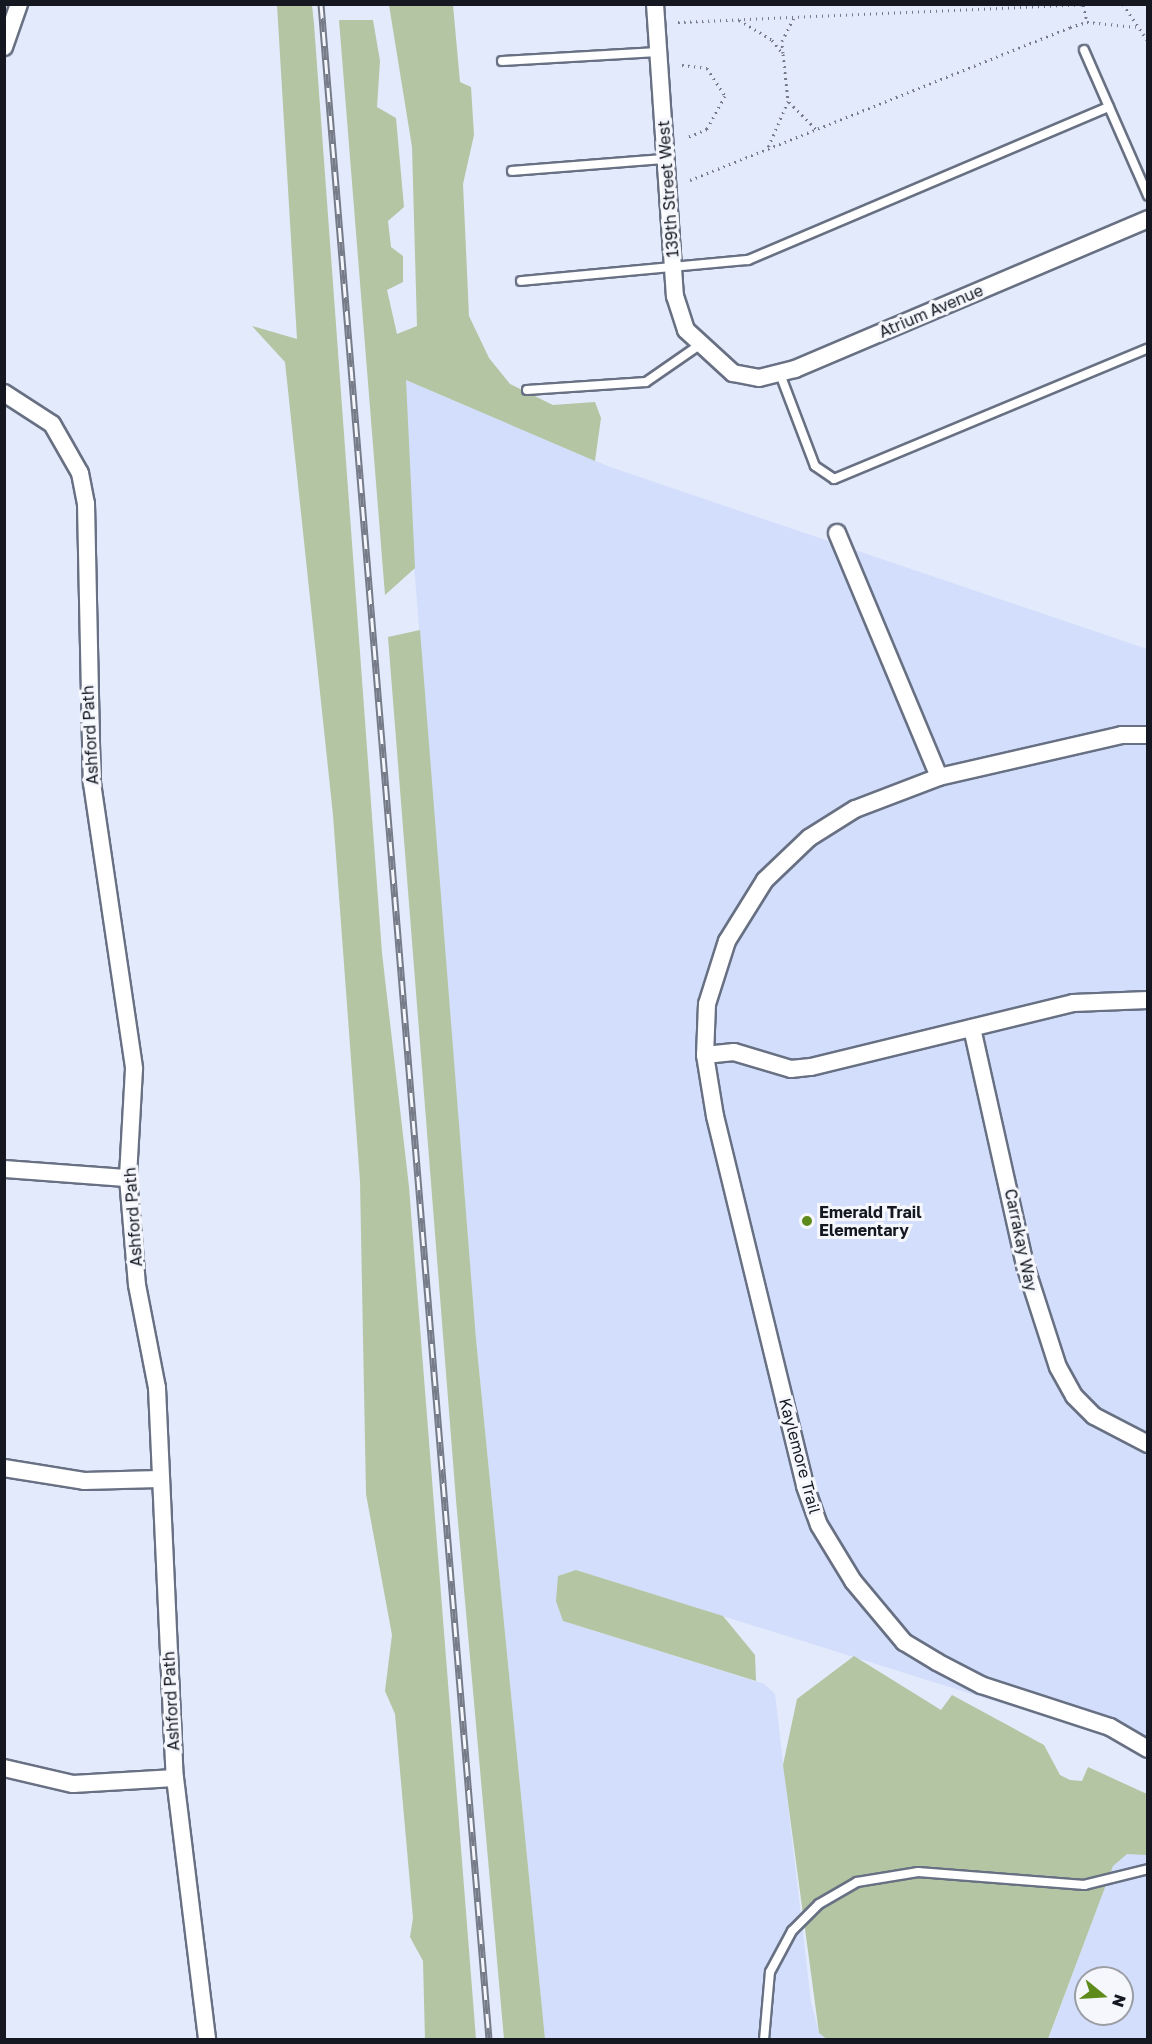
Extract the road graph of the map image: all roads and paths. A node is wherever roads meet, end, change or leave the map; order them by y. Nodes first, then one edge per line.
1 (19, 4) edge
2 (655, 4) edge
3 (1123, 4) edge
4 (1084, 5) edge
5 (795, 16) junction
6 (737, 19) junction
7 (678, 22) dead end
8 (1087, 22) junction
9 (1136, 27) junction
10 (1148, 41) edge
11 (4, 47) edge
12 (1084, 50) dead end
13 (658, 52) junction
14 (783, 54) junction
15 (502, 61) dead end
16 (682, 65) dead end
17 (788, 101) junction
18 (1109, 107) junction
19 (817, 130) junction
20 (688, 137) dead end
21 (767, 150) junction
22 (666, 159) junction
23 (512, 171) dead end
24 (690, 180) dead end
25 (1148, 196) edge
26 (1148, 219) edge
27 (674, 268) junction
28 (521, 281) dead end
29 (698, 346) junction
30 (1148, 348) edge
31 (713, 361) joint
32 (780, 374) junction
33 (527, 390) dead end
34 (4, 393) edge
35 (837, 533) dead end
36 (1148, 735) edge
37 (939, 777) junction
38 (1148, 1000) edge
39 (972, 1028) junction
40 (705, 1055) junction
41 (4, 1169) edge
42 (128, 1178) junction
43 (1148, 1444) edge
44 (4, 1468) edge
45 (159, 1479) junction
46 (1148, 1749) edge
47 (4, 1768) edge
48 (175, 1778) junction
49 (1148, 1869) edge
50 (207, 2040) edge
51 (764, 2040) edge

1 - 11 street
2 - 13 street, 139th Street West
3 - 9 path
4 - 5 path
4 - 8 path
5 - 6 path
5 - 14 path
6 - 7 path
6 - 14 path
8 - 9 path
8 - 19 path
9 - 10 path
12 - 18 lane
13 - 15 lane
13 - 22 street, 139th Street West
14 - 17 path
16 - 20 path
17 - 19 path
17 - 21 path
18 - 25 lane
18 - 27 lane
19 - 21 path
21 - 24 path
22 - 23 lane
22 - 27 street, 139th Street West
26 - 32 street, Atrium Avenue
27 - 28 lane
27 - 29 street, 139th Street West
29 - 31 street, 139th Street West
29 - 33 lane
30 - 32 lane
31 - 32 street, Atrium Avenue
34 - 42 street, Ashford Path
35 - 37 street
36 - 37 street, Kaylemore Trail
37 - 40 street, Kaylemore Trail
38 - 39 street
39 - 40 street
39 - 43 street, Carrakay Way
40 - 46 street, Kaylemore Trail
41 - 42 street
42 - 45 street, Ashford Path
44 - 45 street
45 - 48 street, Ashford Path
47 - 48 street
48 - 50 street, Ashford Path
49 - 51 lane

